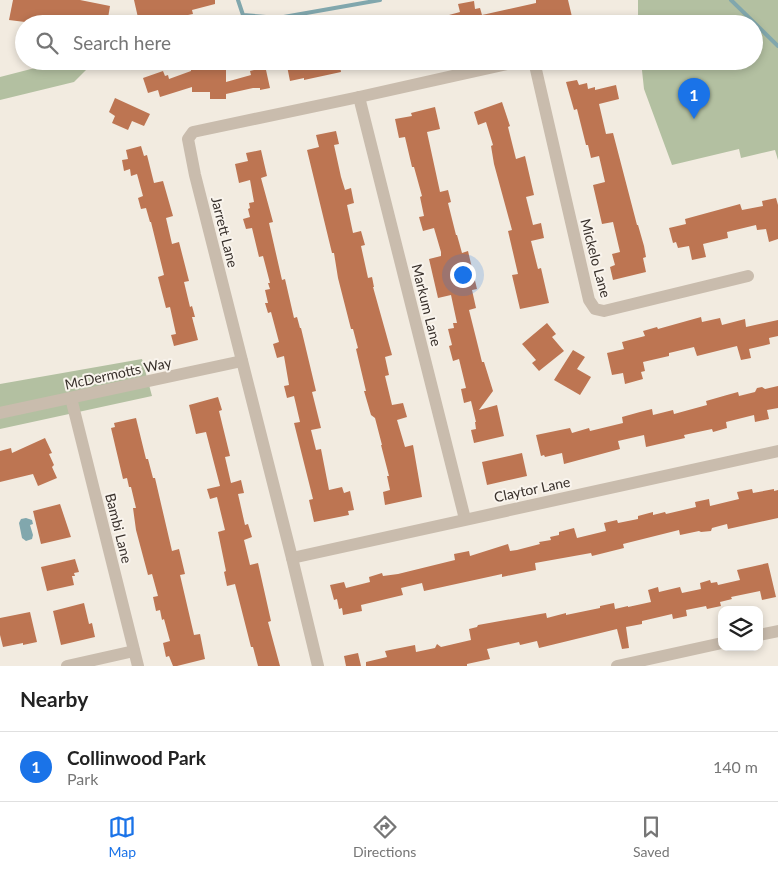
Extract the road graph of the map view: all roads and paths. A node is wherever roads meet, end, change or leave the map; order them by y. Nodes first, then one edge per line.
1 (480, 70) edge
2 (536, 70) edge
3 (360, 97) junction
4 (748, 276) dead end
5 (242, 361) junction
6 (71, 398) junction
7 (0, 414) edge
8 (778, 451) edge
9 (465, 519) junction
10 (292, 558) junction
11 (778, 630) edge
12 (763, 634) edge
13 (718, 644) edge
14 (134, 651) junction
15 (67, 666) edge
16 (138, 666) edge
17 (318, 666) edge
18 (617, 666) edge

1 - 3 street, Jarrett Lane
2 - 4 street, Mickelo Lane
3 - 5 street, Jarrett Lane
3 - 9 street, Markum Lane
5 - 6 street, McDermotts Way
5 - 10 street, Jarrett Lane
6 - 7 street, McDermotts Way
6 - 14 street, Bambi Lane
8 - 9 street, Claytor Lane
9 - 10 street, Claytor Lane
10 - 17 street, Jarrett Lane
11 - 12 street
13 - 18 street
14 - 15 street
14 - 16 street, Bambi Lane

